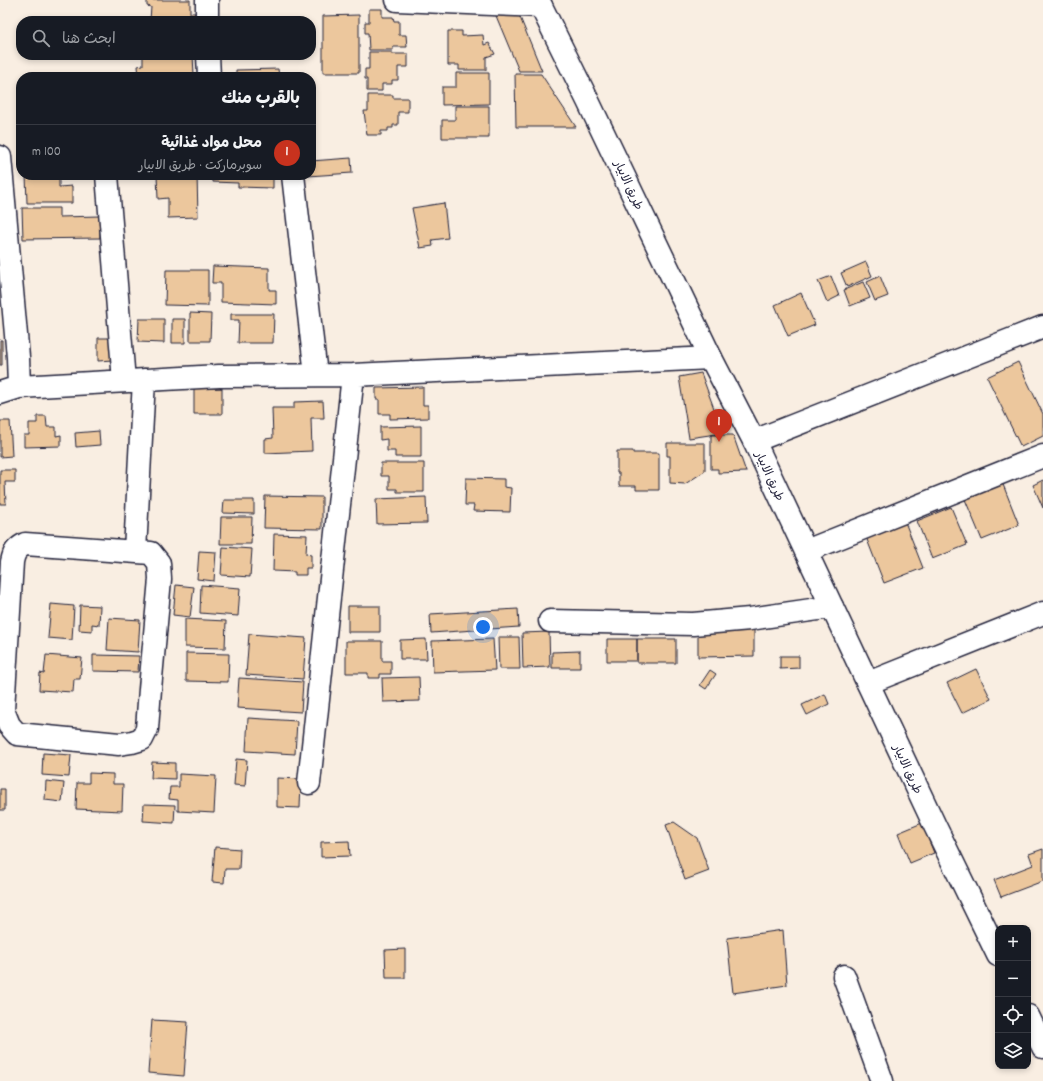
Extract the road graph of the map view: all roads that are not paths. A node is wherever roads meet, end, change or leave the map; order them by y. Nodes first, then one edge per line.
1 (207, 0) edge
2 (397, 0) edge
3 (540, 3) edge
4 (207, 16) edge
5 (208, 60) edge
6 (209, 72) edge
7 (0, 157) edge
8 (108, 180) edge
9 (294, 180) edge
10 (1043, 327) edge
11 (711, 358) junction
12 (353, 374) junction
13 (316, 375) junction
14 (134, 381) junction
15 (10, 390) edge
16 (754, 441) junction
17 (1043, 456) edge
18 (135, 551) junction
19 (806, 551) junction
20 (832, 607) junction
21 (1043, 613) edge
22 (550, 621) dead end
23 (868, 683) junction
24 (309, 783) dead end
25 (995, 949) edge
26 (844, 976) dead end
27 (1031, 1022) edge
28 (1043, 1047) edge
29 (882, 1081) edge

1 - 4 street
2 - 3 street
3 - 11 street, طريق الابيار
5 - 6 street
7 - 15 street
8 - 14 street
9 - 13 street
10 - 16 street
11 - 12 street
11 - 16 street, طريق الابيار
12 - 13 street
12 - 24 street
13 - 14 street
14 - 15 street
14 - 18 street
16 - 19 street, طريق الابيار
17 - 19 street
18 - 18 street
19 - 20 street, طريق الابيار
20 - 22 street
20 - 23 street, طريق الابيار
21 - 23 street
23 - 25 street, طريق الابيار
26 - 29 street
27 - 28 street

